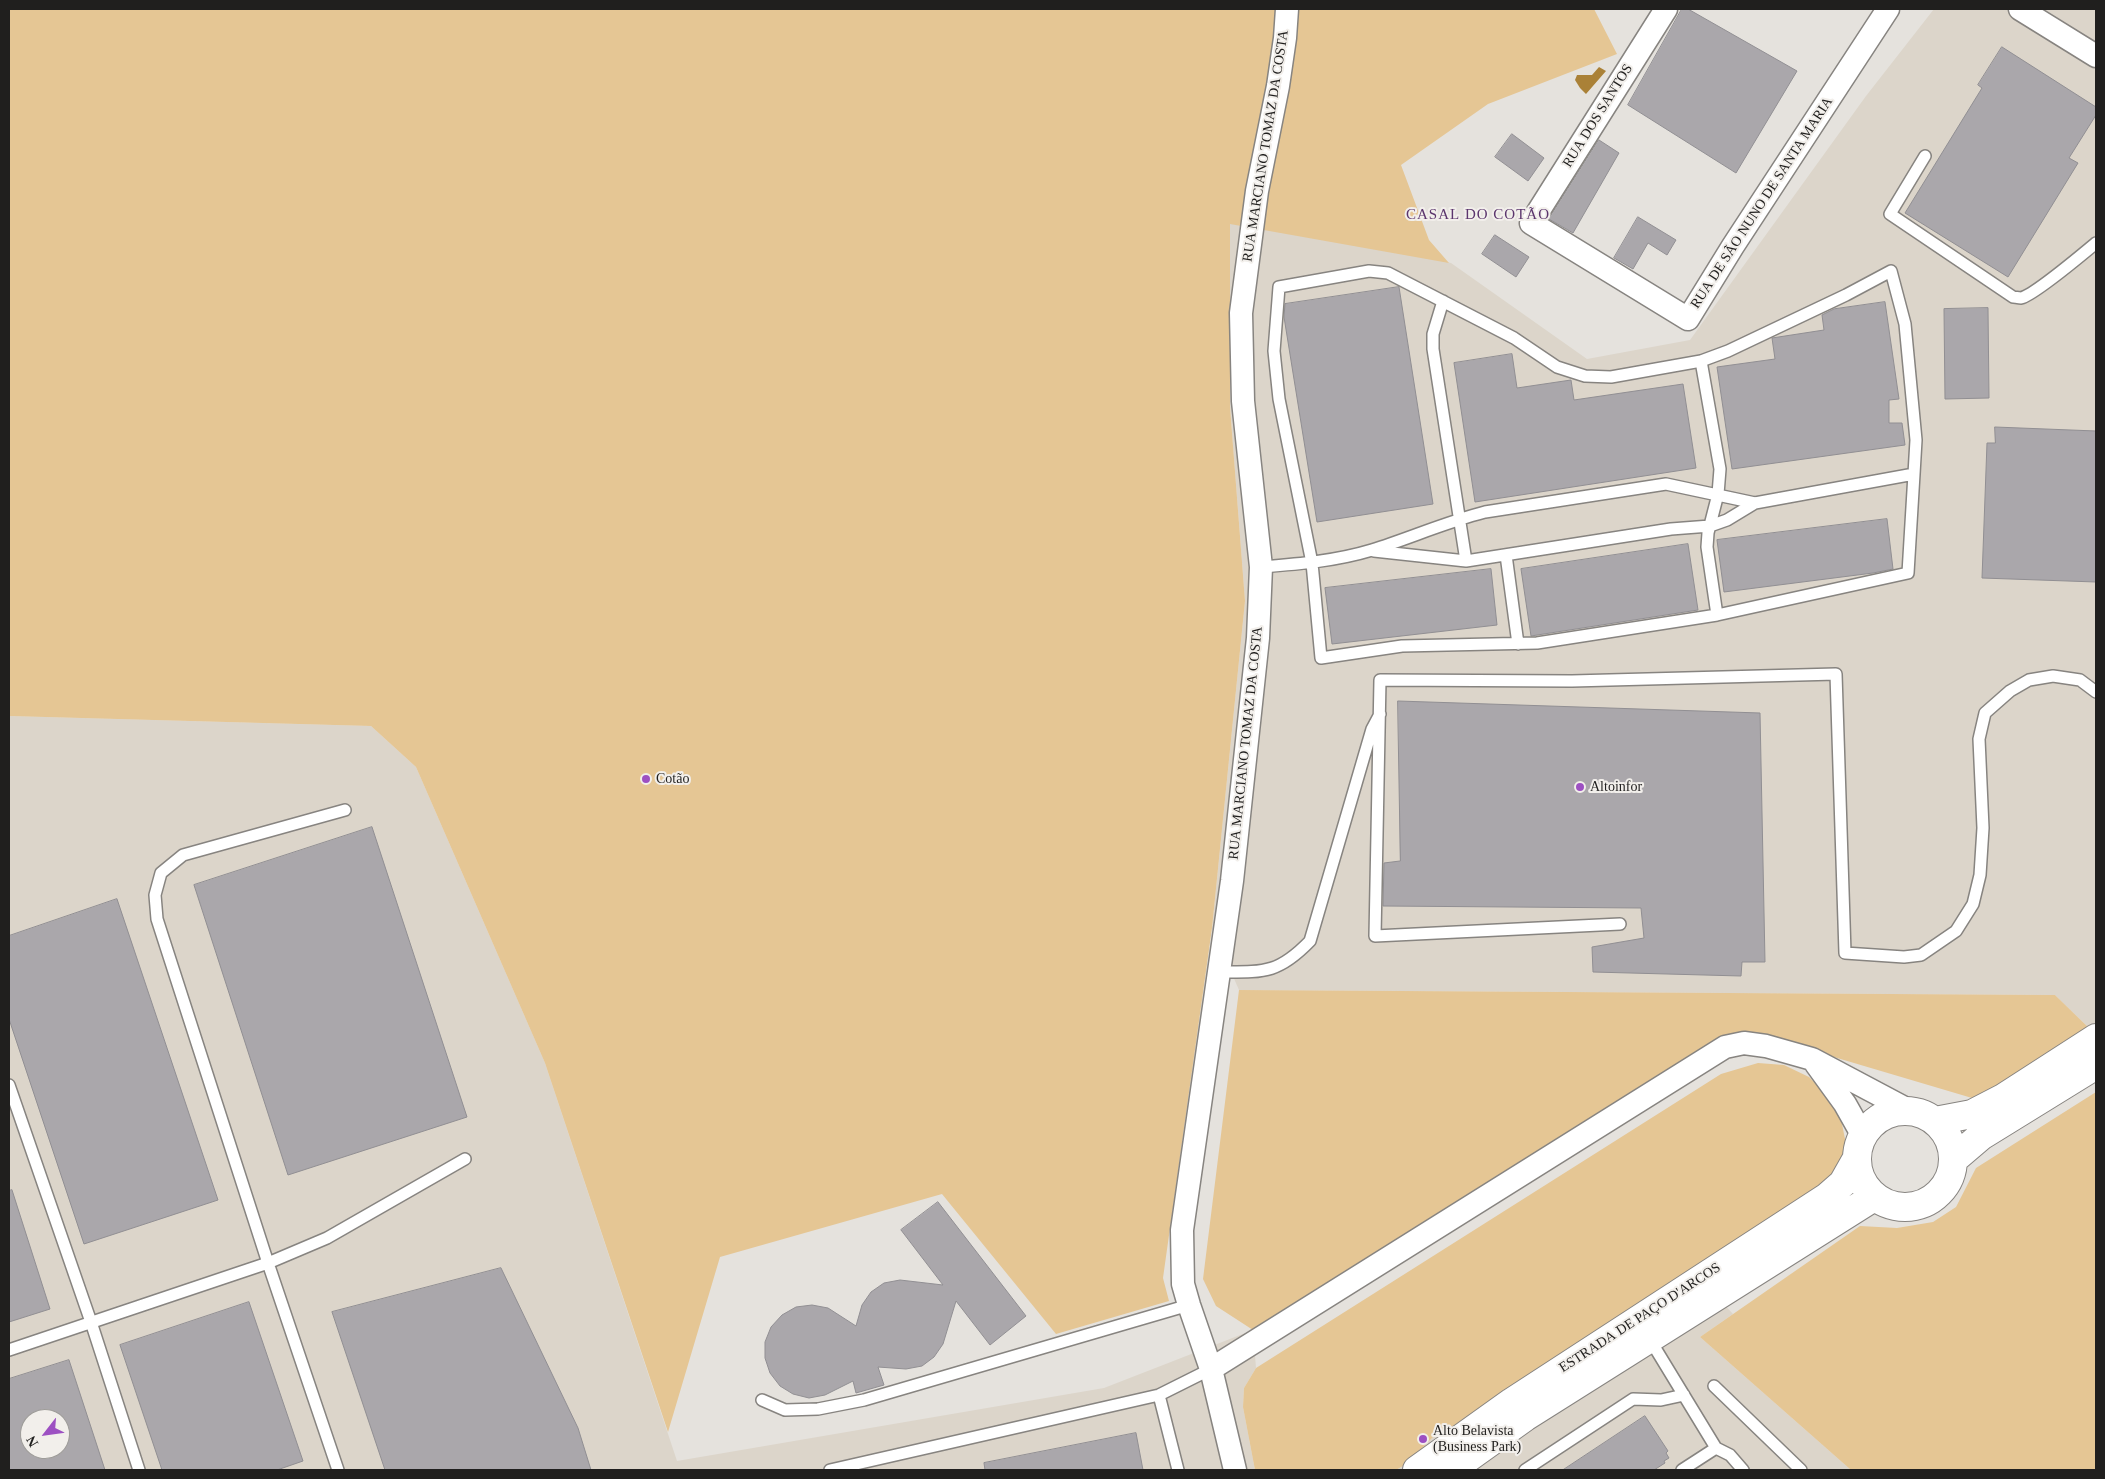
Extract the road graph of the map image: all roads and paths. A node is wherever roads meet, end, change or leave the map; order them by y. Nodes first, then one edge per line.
1 (1287, 9) edge
2 (1666, 9) edge
3 (1888, 9) edge
4 (2020, 9) edge
5 (2096, 56) edge
6 (1926, 156) dead end
7 (1531, 223) joint
8 (2096, 243) edge
9 (1443, 301) junction
10 (1701, 360) junction
11 (1914, 474) junction
12 (1718, 494) junction
13 (1755, 503) junction
14 (1459, 518) junction
15 (1710, 526) junction
16 (1370, 551) junction
17 (1506, 555) junction
18 (1466, 561) junction
19 (1312, 562) junction
20 (1261, 568) junction
21 (1717, 615) junction
22 (1518, 644) junction
23 (2096, 692) edge
24 (1381, 712) junction
25 (346, 810) dead end
26 (1620, 924) dead end
27 (1220, 972) junction
28 (2096, 1038) edge
29 (1812, 1059) junction
30 (2096, 1065) edge
31 (9, 1085) edge
32 (1910, 1111) junction
33 (1935, 1121) junction
34 (1860, 1148) junction
35 (465, 1159) dead end
36 (1954, 1159) junction
37 (1874, 1197) junction
38 (268, 1263) junction
39 (1189, 1305) junction
40 (91, 1322) junction
41 (1649, 1338) junction
42 (9, 1350) edge
43 (1211, 1369) junction
44 (1714, 1386) dead end
45 (1684, 1395) junction
46 (1159, 1396) junction
47 (762, 1400) dead end
48 (1716, 1448) junction
49 (139, 1470) edge
50 (338, 1470) edge
51 (830, 1470) edge
52 (1178, 1470) edge
53 (1235, 1470) edge
54 (1417, 1470) edge
55 (1451, 1470) edge
56 (1525, 1470) edge
57 (1682, 1470) edge
58 (1743, 1470) edge
59 (1800, 1470) edge

1 - 20 street, RUA MARCIANO TOMAZ DA COSTA
2 - 7 street, RUA DOS SANTOS
3 - 7 street, RUA DE SÃO NUNO DE SANTA MARIA
4 - 5 street
6 - 8 lane
9 - 10 lane
9 - 14 lane
9 - 19 lane
10 - 11 lane
10 - 12 lane
11 - 13 lane
11 - 21 lane
12 - 13 lane
12 - 14 lane
12 - 15 lane
13 - 15 lane
14 - 16 lane
14 - 18 lane
15 - 17 lane
15 - 21 lane
16 - 18 lane
16 - 19 lane
17 - 18 lane
17 - 22 lane
19 - 20 lane
19 - 22 lane
20 - 27 street, RUA MARCIANO TOMAZ DA COSTA
21 - 22 lane
23 - 24 lane
24 - 26 lane
24 - 27 lane
25 - 38 lane
27 - 39 street, RUA MARCIANO TOMAZ DA COSTA
28 - 33 main road
29 - 32 street
29 - 34 street
29 - 43 street
30 - 36 main road
31 - 40 lane
32 - 33 main road
32 - 34 main road, ESTRADA DE PAÇO D'ARCOS
33 - 36 main road
34 - 37 main road
34 - 54 main road, ESTRADA DE PAÇO D'ARCOS
35 - 38 lane
36 - 37 main road
37 - 41 main road, ESTRADA DE PAÇO D'ARCOS
38 - 40 lane
38 - 50 lane
39 - 43 street, RUA MARCIANO TOMAZ DA COSTA
39 - 47 lane
40 - 42 lane
40 - 49 lane
41 - 45 lane
41 - 55 main road, ESTRADA DE PAÇO D'ARCOS
43 - 46 lane
43 - 53 street, RUA MARCIANO TOMAZ DA COSTA
44 - 59 lane
45 - 48 lane
45 - 56 lane
46 - 51 lane
46 - 52 lane
48 - 57 lane
48 - 58 lane

